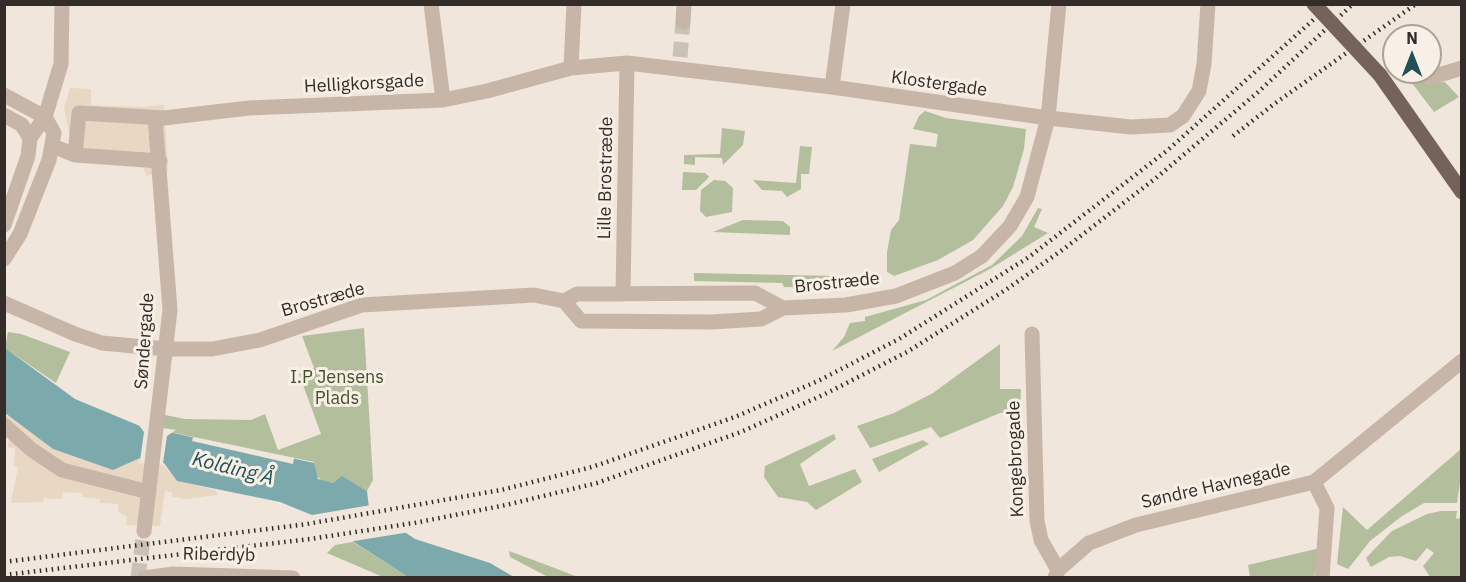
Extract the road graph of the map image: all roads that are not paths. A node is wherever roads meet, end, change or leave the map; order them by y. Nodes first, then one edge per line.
1 (62, 4) edge
2 (431, 4) edge
3 (574, 4) edge
4 (684, 4) edge
5 (843, 4) edge
6 (1059, 4) edge
7 (1208, 4) edge
8 (1314, 4) edge
9 (683, 22) tunnel mouth
10 (627, 63) junction
11 (571, 68) junction
12 (1461, 68) edge
13 (1442, 74) edge
14 (832, 87) junction
15 (4, 95) edge
16 (443, 100) junction
17 (4, 115) edge
18 (45, 117) junction
19 (155, 117) junction
20 (1048, 118) junction
21 (30, 138) junction
22 (53, 146) junction
23 (75, 155) junction
24 (160, 161) junction
25 (1461, 192) edge
26 (4, 225) edge
27 (4, 259) edge
28 (623, 294) junction
29 (564, 301) junction
30 (4, 303) edge
31 (783, 308) junction
32 (1032, 334) dead end
33 (166, 349) junction
34 (1461, 361) edge
35 (4, 425) edge
36 (1314, 482) junction
37 (149, 492) junction
38 (144, 531) tunnel mouth
39 (1057, 574) edge
40 (144, 578) edge
41 (293, 578) edge
42 (1322, 578) edge

1 - 18 street
2 - 16 street
3 - 11 street
4 - 9 street
5 - 14 street
6 - 20 street, Brostræde
7 - 20 street, Klostergade
8 - 25 main road, bridge
10 - 11 street, Klostergade
10 - 14 street, Klostergade
10 - 28 street, Lille Brostræde
11 - 16 street, Helligkorsgade
12 - 13 street
14 - 20 street, Klostergade
15 - 18 street
16 - 19 street, Helligkorsgade
17 - 21 street
18 - 21 street
18 - 22 street
19 - 23 street, Helligkorsgade
19 - 24 street, Søndergade
20 - 31 street, Brostræde
21 - 26 street
22 - 23 street
22 - 27 street
23 - 24 street
24 - 33 street, Søndergade
28 - 29 street, Brostræde
28 - 31 street, Brostræde
29 - 31 street, Brostræde
29 - 33 street, Brostræde
30 - 33 street, Brostræde
32 - 39 street, Kongebrogade
33 - 37 street, Søndergade
34 - 36 street, Søndre Havnegade
35 - 37 street
36 - 39 street, Søndre Havnegade
36 - 42 street
37 - 38 street, Søndergade
40 - 41 street, Riberdyb

